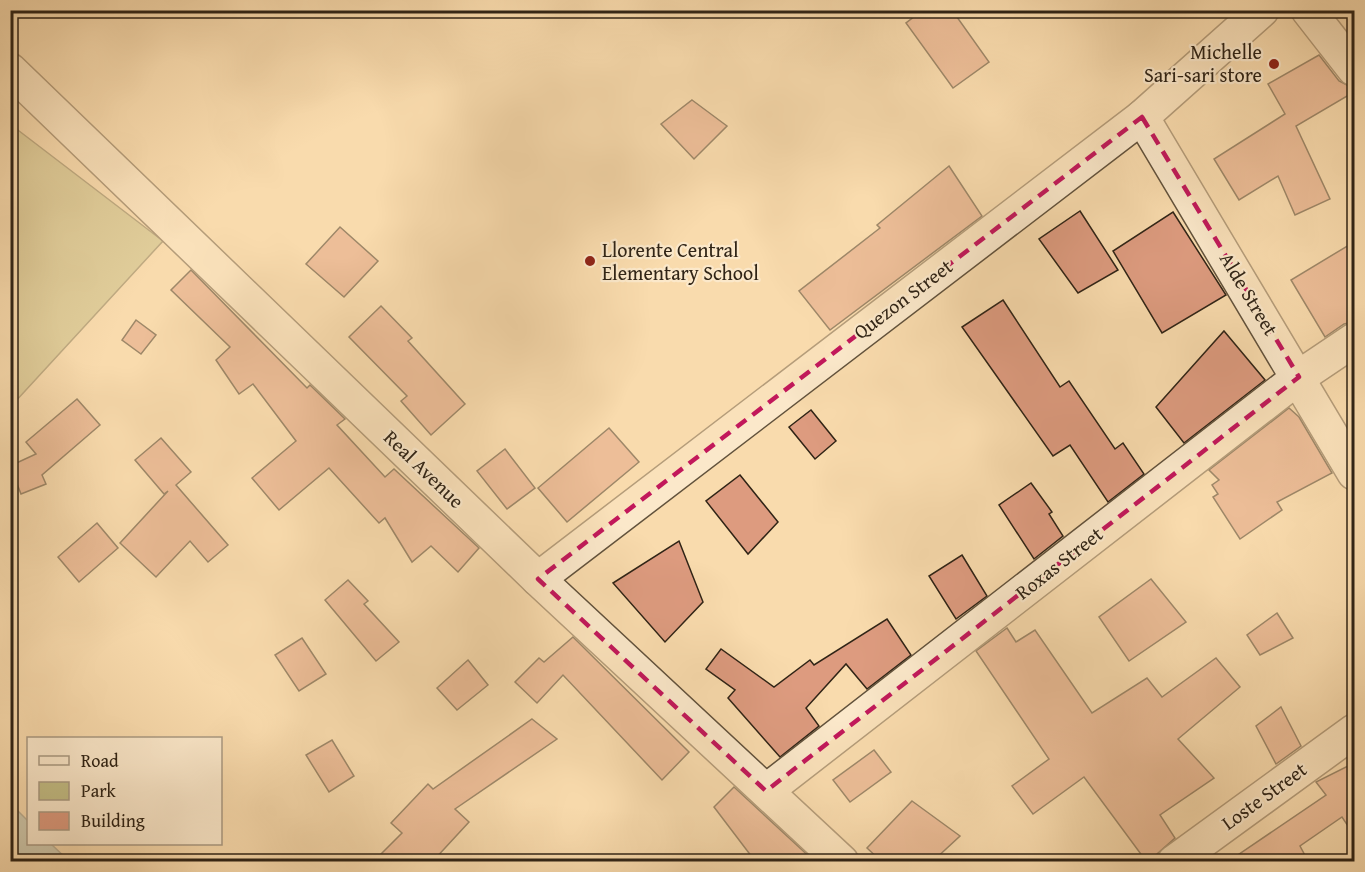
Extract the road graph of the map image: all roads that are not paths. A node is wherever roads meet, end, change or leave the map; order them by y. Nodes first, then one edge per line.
1 (1262, 10) edge
2 (1308, 10) edge
3 (1354, 69) edge
4 (10, 70) edge
5 (1142, 117) junction
6 (1354, 340) edge
7 (1299, 377) junction
8 (1354, 473) edge
9 (538, 579) junction
10 (1354, 730) edge
11 (766, 791) junction
12 (842, 861) edge
13 (1174, 861) edge

1 - 5 street, Quezon Street
2 - 3 street
4 - 9 street, Real Avenue
5 - 7 street, Alde Street
5 - 9 street, Quezon Street
6 - 7 street, Roxas Street
7 - 8 street, Alde Street
7 - 11 street, Roxas Street
9 - 11 street, Real Avenue
10 - 13 street, Loste Street
11 - 12 street, Real Avenue

